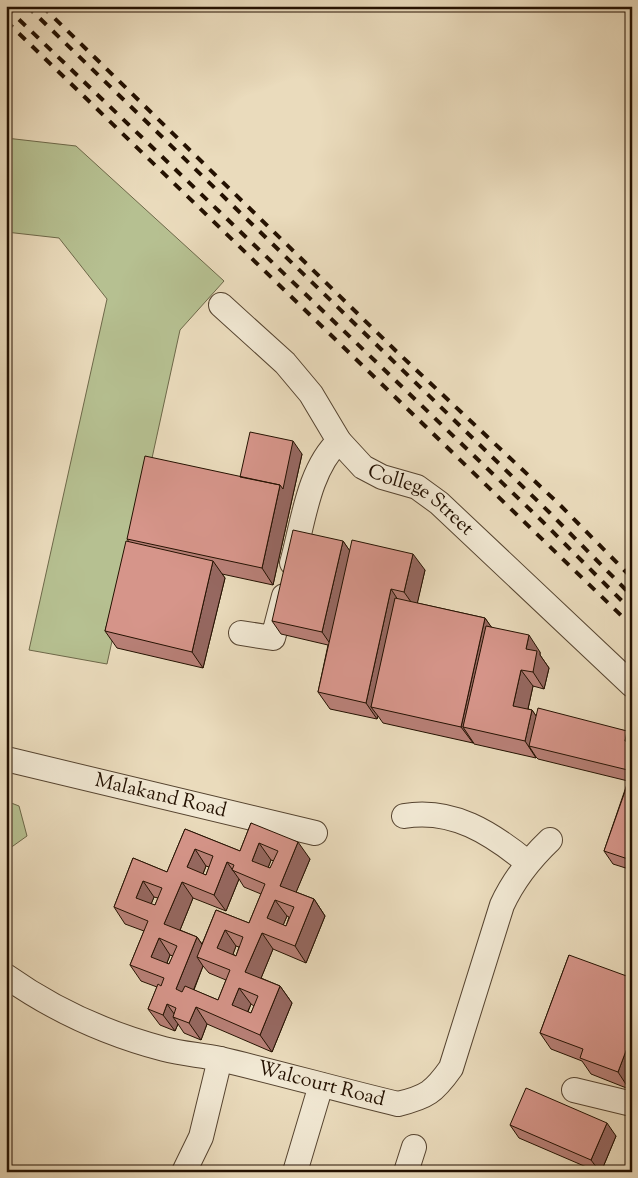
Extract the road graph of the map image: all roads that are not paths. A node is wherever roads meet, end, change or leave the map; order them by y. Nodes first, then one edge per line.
1 (222, 305) dead end
2 (339, 441) junction
3 (241, 633) dead end
4 (632, 685) edge
5 (6, 759) edge
6 (404, 816) dead end
7 (315, 833) dead end
8 (550, 840) dead end
9 (527, 862) junction
10 (6, 976) edge
11 (220, 1059) junction
12 (321, 1085) junction
13 (574, 1090) dead end
14 (632, 1104) edge
15 (414, 1147) dead end
16 (184, 1172) edge
17 (294, 1172) edge
18 (406, 1172) edge

1 - 2 street, College Street
2 - 3 street
2 - 4 street, College Street
5 - 7 street, Malakand Road
6 - 9 street
8 - 9 street, Walcourt Road
9 - 12 street, Walcourt Road
10 - 11 street, Walcourt Road
11 - 12 street, Walcourt Road
11 - 16 street
12 - 17 street
13 - 14 street
15 - 18 street

